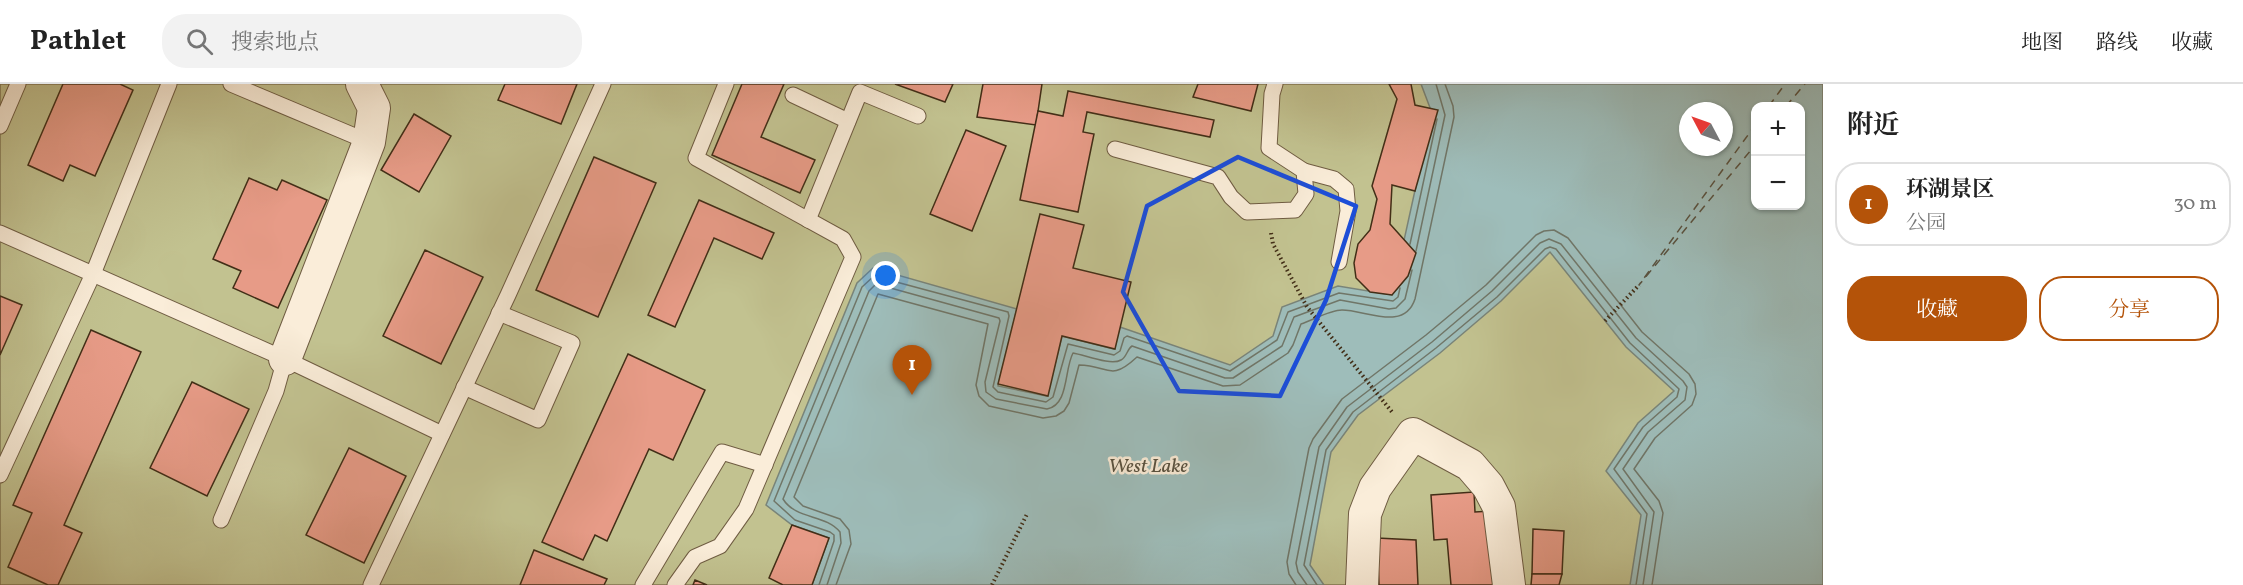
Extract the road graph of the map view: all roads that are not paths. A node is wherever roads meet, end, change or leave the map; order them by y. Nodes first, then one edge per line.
1 (18, 84) edge
2 (169, 84) edge
3 (231, 84) edge
4 (362, 84) edge
5 (603, 84) edge
6 (726, 84) edge
7 (1275, 84) edge
8 (793, 95) dead end
9 (918, 116) dead end
10 (848, 121) junction
11 (0, 126) edge
12 (369, 142) junction
13 (1115, 149) dead end
14 (1304, 171) junction
15 (808, 220) junction
16 (0, 233) edge
17 (1339, 262) dead end
18 (93, 274) junction
19 (499, 313) junction
20 (285, 359) junction
21 (464, 387) junction
22 (442, 434) junction
23 (765, 465) junction
24 (0, 475) edge
25 (221, 520) dead end
26 (371, 585) edge
27 (643, 585) edge
28 (675, 585) edge
29 (1362, 585) edge
30 (1509, 585) edge

1 - 11 lane
2 - 18 lane
3 - 12 lane
4 - 12 street
5 - 19 lane
6 - 15 lane
7 - 14 lane
8 - 10 lane
9 - 10 lane
10 - 15 lane
12 - 20 street
13 - 14 lane
14 - 17 lane
15 - 23 lane
16 - 18 lane
18 - 20 lane
18 - 24 lane
19 - 21 lane
19 - 21 lane
20 - 22 lane
20 - 25 lane
21 - 22 lane
22 - 26 lane
23 - 27 lane
23 - 28 lane
29 - 30 street

